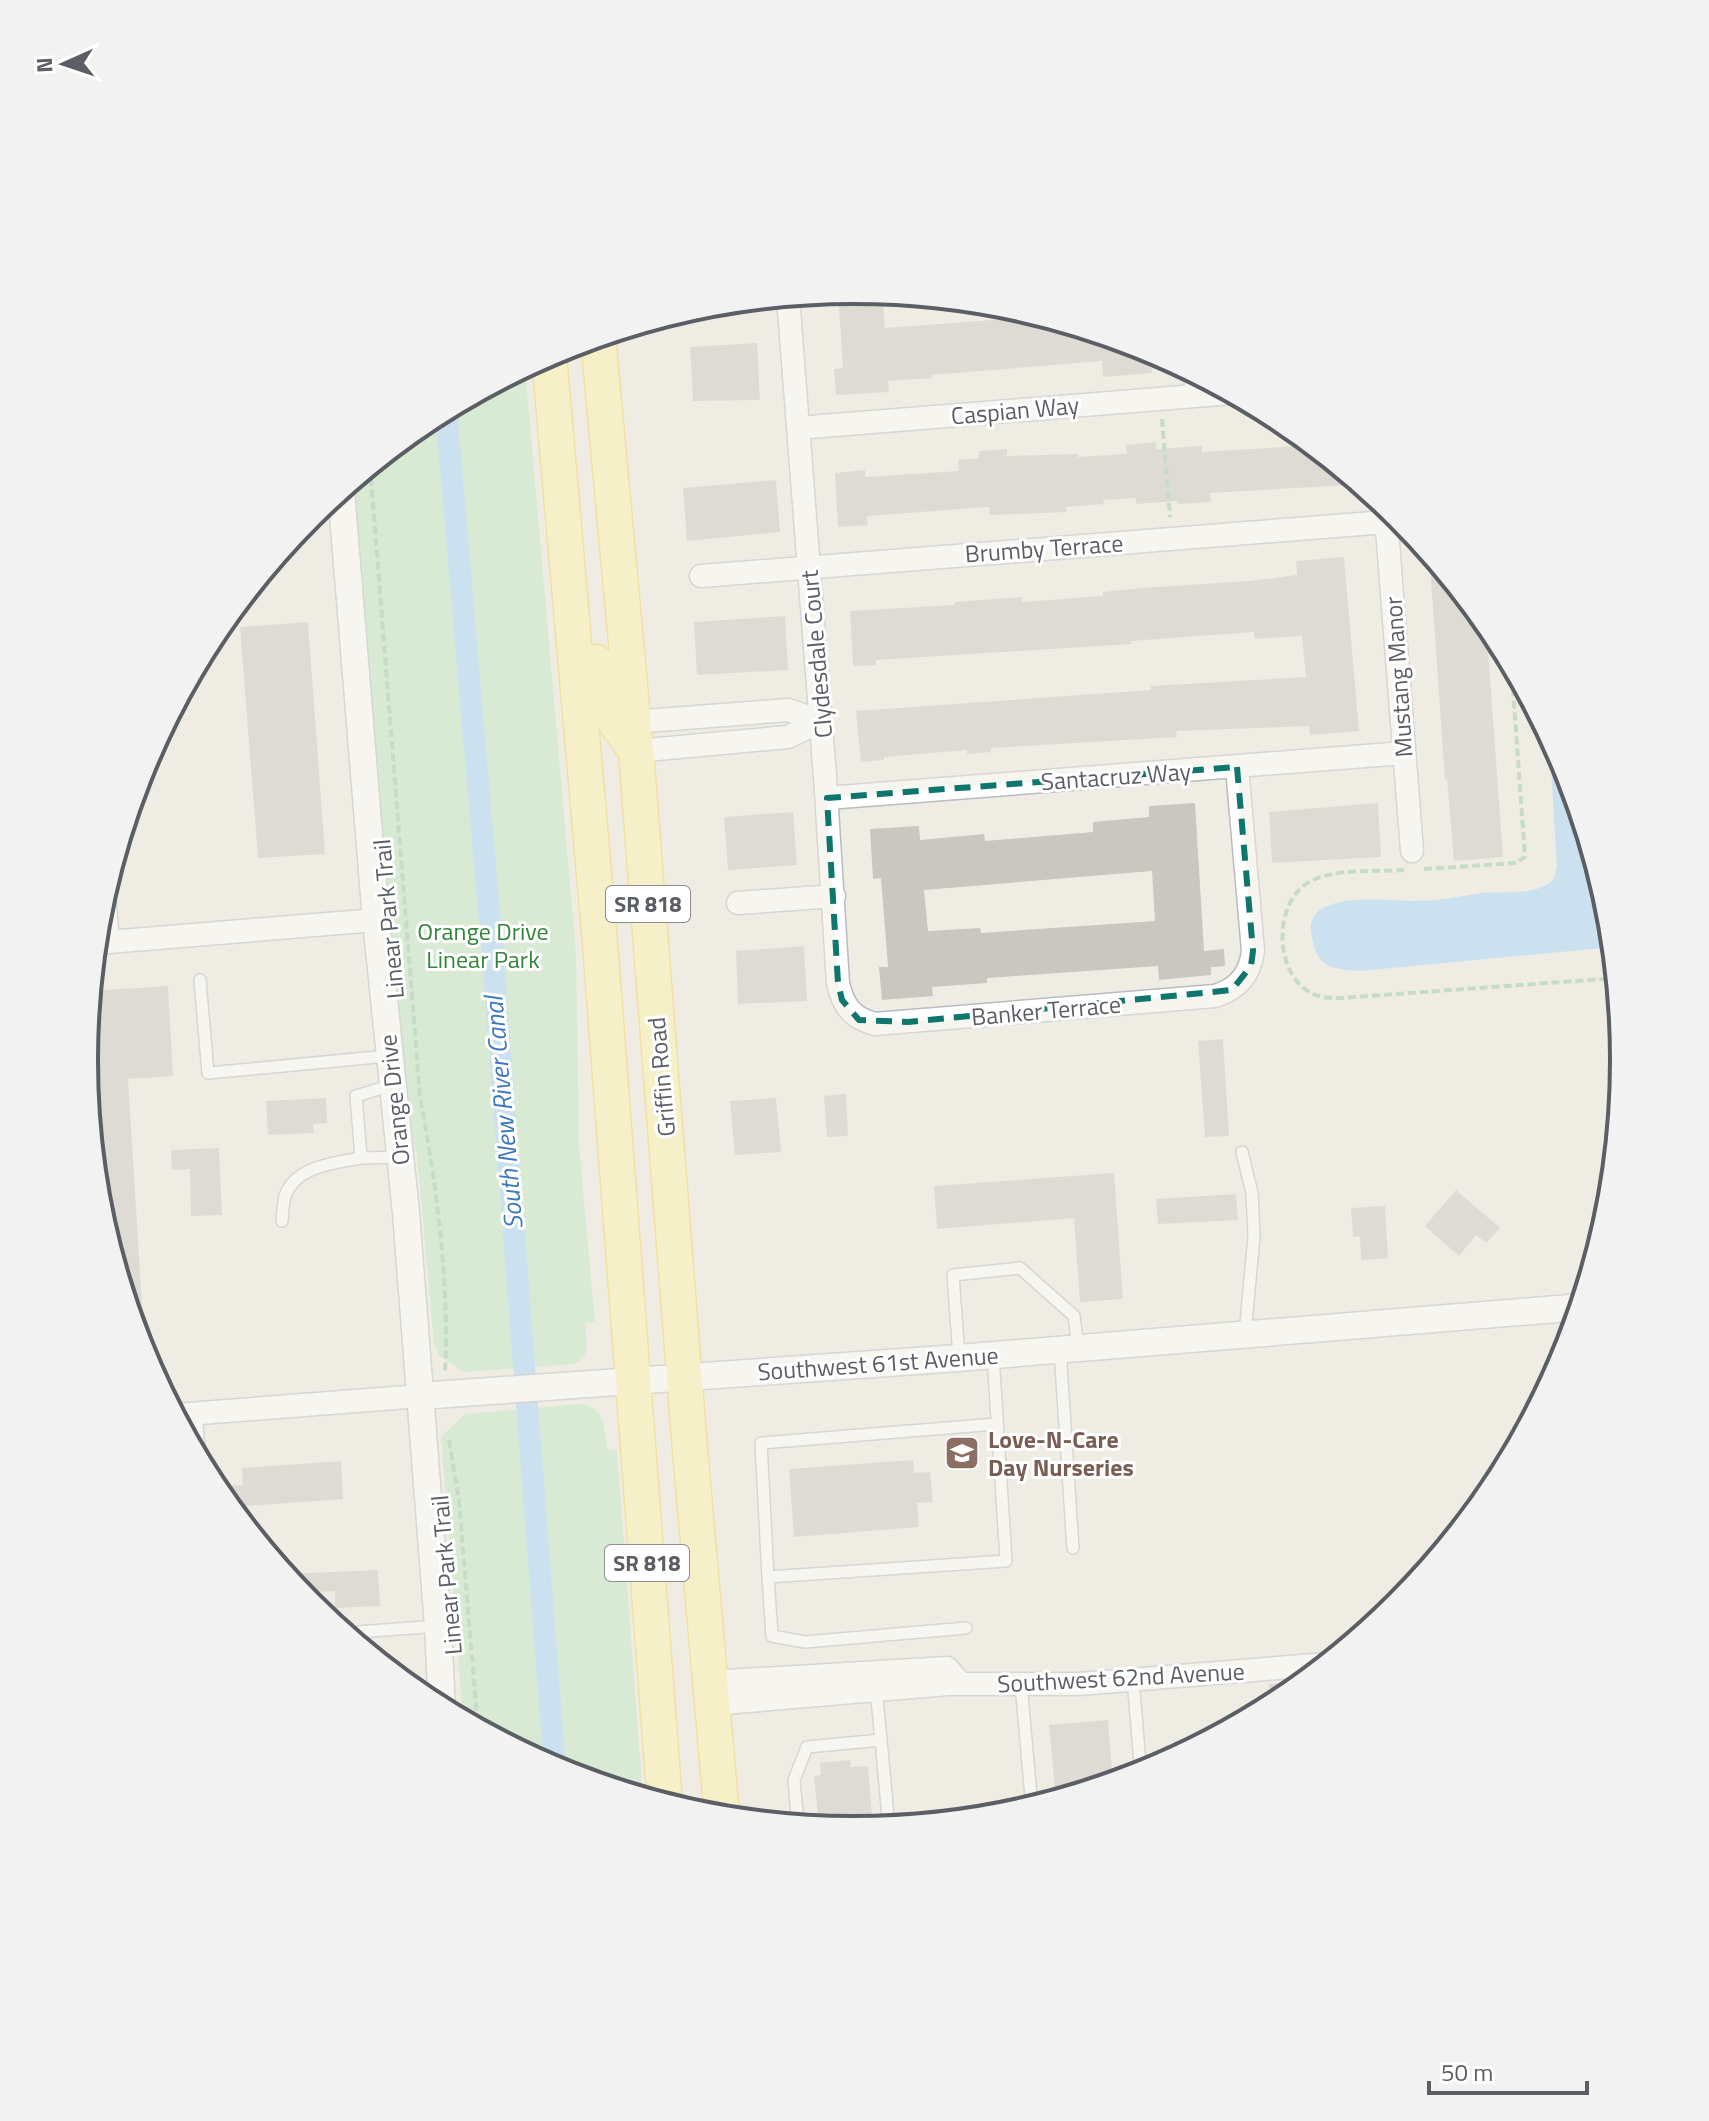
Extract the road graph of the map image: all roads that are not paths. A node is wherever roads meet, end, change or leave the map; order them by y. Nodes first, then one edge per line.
1 (789, 307) edge
2 (599, 349) edge
3 (550, 369) edge
4 (1193, 384) edge
5 (798, 428) junction
6 (560, 473) junction
7 (342, 505) edge
8 (1376, 514) edge
9 (1386, 523) edge
10 (808, 567) junction
11 (701, 576) dead end
12 (821, 721) junction
13 (634, 737) junction
14 (1404, 753) junction
15 (1237, 767) junction
16 (827, 798) junction
17 (1415, 863) road end
18 (834, 896) junction
19 (738, 903) dead end
20 (376, 920) junction
21 (108, 942) edge
22 (200, 980) dead end
23 (849, 1010) joint
24 (388, 1056) junction
25 (392, 1085) junction
26 (1242, 1152) dead end
27 (400, 1157) junction
28 (361, 1158) junction
29 (282, 1221) dead end
30 (1569, 1308) edge
31 (1245, 1335) junction
32 (1069, 1349) junction
33 (993, 1355) junction
34 (959, 1358) junction
35 (685, 1378) junction
36 (633, 1381) junction
37 (420, 1396) junction
38 (186, 1415) edge
39 (996, 1424) junction
40 (1073, 1548) dead end
41 (768, 1577) junction
42 (438, 1626) junction
43 (966, 1628) dead end
44 (359, 1632) edge
45 (1309, 1665) edge
46 (1133, 1679) junction
47 (961, 1684) junction
48 (1021, 1684) junction
49 (876, 1689) junction
50 (711, 1693) junction
51 (441, 1694) edge
52 (881, 1740) junction
53 (1140, 1761) edge
54 (664, 1792) edge
55 (1031, 1795) edge
56 (721, 1805) edge
57 (797, 1814) edge
58 (888, 1816) edge

1 - 5 street, Clydesdale Court
2 - 13 main road, Griffin Road / SR 818
3 - 6 main road, SR 818
4 - 5 street, Caspian Way
5 - 10 street, Clydesdale Court
6 - 13 main road
6 - 36 main road, SR 818
7 - 20 street, Orange Drive
8 - 10 street, Brumby Terrace
9 - 14 street, Mustang Manor
10 - 11 street, Brumby Terrace
10 - 12 street, Clydesdale Court
12 - 13 street
12 - 16 street, Clydesdale Court
13 - 35 main road, Griffin Road / SR 818
14 - 15 street, Santacruz Way
14 - 17 street, Mustang Manor
15 - 16 street, Santacruz Way
15 - 23 street, Banker Terrace
16 - 18 street, Clydesdale Court
18 - 19 street
18 - 23 street, Clydesdale Court
20 - 21 street
20 - 24 street, Orange Drive
22 - 24 lane
24 - 25 street, Orange Drive
25 - 27 street, Orange Drive
25 - 28 lane
26 - 31 lane
27 - 28 lane
27 - 37 street, Orange Drive
28 - 29 lane
30 - 31 street, Southwest 61st Avenue
31 - 32 street, Southwest 61st Avenue
32 - 33 street, Southwest 61st Avenue
32 - 34 lane
32 - 40 lane
33 - 34 street, Southwest 61st Avenue
33 - 39 lane
34 - 35 street, Southwest 61st Avenue
35 - 36 street, Southwest 61st Avenue
35 - 50 main road, Griffin Road / SR 818
36 - 37 street, Southwest 61st Avenue
36 - 54 main road, SR 818
37 - 38 street, Southwest 61st Avenue
37 - 42 street, Orange Drive
39 - 41 lane
39 - 41 lane
41 - 43 lane
42 - 44 lane
42 - 51 street, Orange Drive
45 - 46 street, Southwest 62nd Avenue
46 - 48 street, Southwest 62nd Avenue
46 - 53 lane
47 - 48 street, Southwest 62nd Avenue
47 - 49 street, Southwest 62nd Avenue
47 - 50 street, Southwest 62nd Avenue
48 - 55 lane
49 - 50 street, Southwest 62nd Avenue
49 - 52 lane
50 - 56 main road, Griffin Road / SR 818
52 - 57 lane
52 - 58 lane

